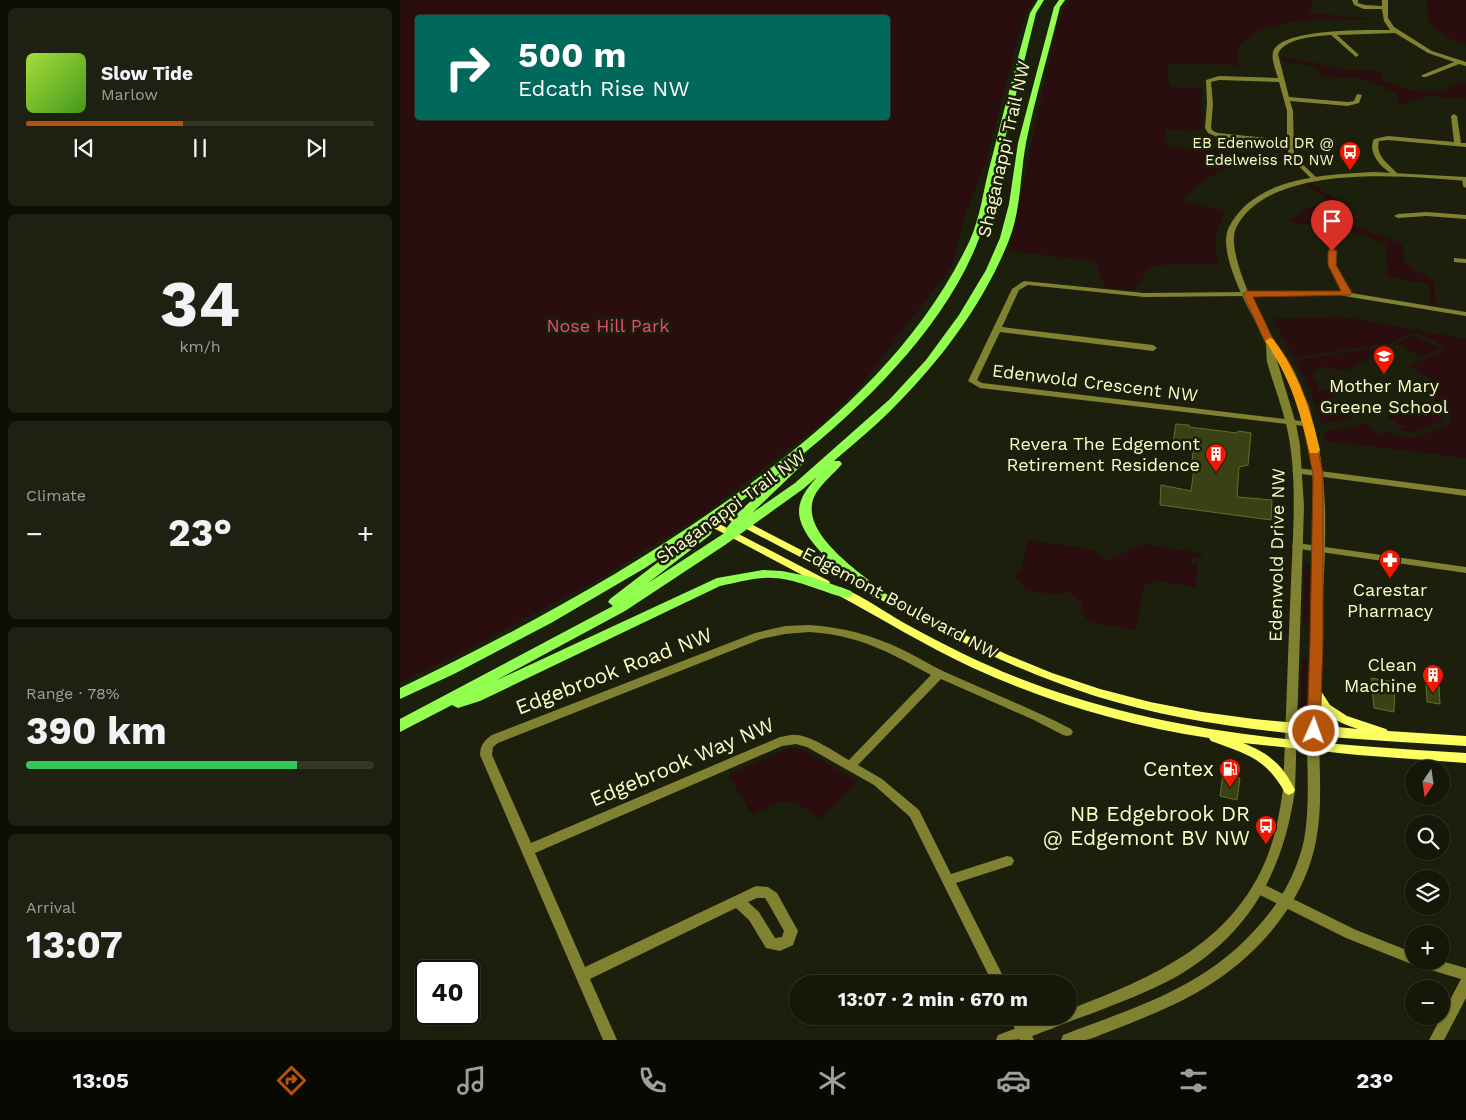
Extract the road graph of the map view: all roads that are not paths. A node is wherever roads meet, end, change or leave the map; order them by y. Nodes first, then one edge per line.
1 (1041, 0) edge
2 (1062, 0) edge
3 (1356, 0) edge
4 (1385, 0) edge
5 (1385, 8) junction
6 (1396, 32) junction
7 (1332, 33) junction
8 (1356, 55) dead end
9 (1458, 62) junction
10 (1466, 64) edge
11 (1424, 76) dead end
12 (1283, 80) junction
13 (1359, 95) dead end
14 (1288, 99) junction
15 (1454, 116) dead end
16 (1290, 142) junction
17 (1462, 144) edge
18 (1394, 173) junction
19 (1315, 179) junction
20 (1466, 181) edge
21 (1398, 216) dead end
22 (1466, 217) edge
23 (1332, 251) dead end
24 (1457, 260) dead end
25 (1466, 261) edge
26 (1347, 293) junction
27 (1247, 294) junction
28 (1466, 314) edge
29 (997, 329) junction
30 (1269, 340) junction
31 (1153, 348) dead end
32 (872, 422) junction
33 (1291, 424) junction
34 (1309, 425) junction
35 (821, 435) junction
36 (1297, 471) junction
37 (1318, 474) junction
38 (1466, 493) edge
39 (722, 512) junction
40 (742, 522) junction
41 (712, 523) junction
42 (732, 534) junction
43 (1297, 546) junction
44 (1318, 549) junction
45 (1466, 570) edge
46 (846, 594) junction
47 (879, 595) junction
48 (576, 631) junction
49 (939, 674) junction
50 (1315, 691) junction
51 (400, 694) edge
52 (427, 713) junction
53 (400, 726) edge
54 (1291, 728) junction
55 (1198, 731) junction
56 (1314, 731) junction
57 (1067, 732) dead end
58 (1398, 737) junction
59 (1466, 741) edge
60 (1290, 744) junction
61 (1314, 747) junction
62 (1466, 758) edge
63 (850, 766) junction
64 (1289, 790) junction
65 (528, 850) junction
66 (1007, 861) dead end
67 (948, 880) junction
68 (1259, 888) junction
69 (738, 901) dead end
70 (1286, 901) junction
71 (1405, 955) edge
72 (1450, 969) edge
73 (1466, 974) edge
74 (996, 975) edge
75 (582, 976) junction
76 (1466, 983) edge
77 (1077, 1012) edge
78 (1049, 1025) edge
79 (1026, 1036) edge
80 (610, 1040) edge
81 (1004, 1040) edge
82 (1068, 1040) edge
83 (1436, 1040) edge

1 - 35 main road, Shaganappi Trail NW
2 - 32 main road, Shaganappi Trail NW
3 - 5 street
4 - 5 street
5 - 6 street
6 - 7 street
6 - 9 street
7 - 8 street
7 - 12 street
9 - 10 street
9 - 11 street
12 - 14 street
12 - 16 street
13 - 14 street
14 - 16 street
15 - 17 street
16 - 19 street
17 - 18 street
18 - 19 street, Edenwold Drive NW
18 - 20 street, Edenwold Drive NW
19 - 27 street, Edenwold Drive NW
21 - 22 street
23 - 26 street
24 - 25 street
26 - 27 street, Edenwold Crescent NW
26 - 28 street, Edenwold Crescent NW
27 - 29 street, Edenwold Crescent NW
27 - 30 street, Edenwold Drive NW
29 - 31 street
29 - 33 street, Edenwold Crescent NW
30 - 33 street, Edenwold Drive NW
30 - 34 street, Edenwold Drive NW
32 - 40 main road, Shaganappi Trail NW
32 - 47 main road
33 - 34 street, Edenwold Crescent NW
33 - 36 street, Edenwold Drive NW
34 - 37 street, Edenwold Drive NW
35 - 39 main road, Shaganappi Trail NW
35 - 40 main road
36 - 37 street
36 - 43 street, Edenwold Drive NW
37 - 38 street
37 - 44 street, Edenwold Drive NW
39 - 40 main road, Edgemont Boulevard NW
39 - 41 main road
40 - 42 main road, Shaganappi Trail NW
40 - 47 main road, Edgemont Boulevard NW
41 - 42 main road, Edgemont Boulevard NW
41 - 48 main road
41 - 51 main road, Shaganappi Trail NW
42 - 46 main road, Edgemont Boulevard NW
42 - 48 main road, Shaganappi Trail NW
43 - 44 street
43 - 54 street, Edenwold Drive NW
44 - 45 street
44 - 50 street, Edenwold Drive NW
46 - 52 main road
46 - 55 main road, Edgemont Boulevard NW
47 - 54 main road, Edgemont Boulevard NW
48 - 52 main road, Shaganappi Trail NW
49 - 57 street
49 - 63 street
49 - 65 street, Edgebrook Road NW
50 - 56 street, Edenwold Drive NW
50 - 58 main road
52 - 53 main road, Shaganappi Trail NW
54 - 56 main road, Edgemont Boulevard NW
54 - 60 street, Edenwold Drive NW
55 - 60 main road, Edgemont Boulevard NW
55 - 64 main road
56 - 58 main road, Edgemont Boulevard NW
56 - 61 street, Edenwold Drive NW
58 - 59 main road, Edgemont Boulevard NW
60 - 61 main road, Edgemont Boulevard NW
60 - 64 street, Edenwold Drive NW
61 - 62 main road, Edgemont Boulevard NW
61 - 70 street, Edenwold Drive NW
63 - 65 street, Edgebrook Way NW
63 - 67 street, Edgebrook Way NW
64 - 68 street, Edenwold Drive NW
65 - 75 street, Edgebrook Road NW
66 - 67 street
67 - 74 street, Edgebrook Way NW
68 - 70 street
68 - 77 street, Edenwold Drive NW
69 - 75 street
70 - 71 street
70 - 82 street, Edenwold Drive NW
72 - 73 street
75 - 80 street, Edgebrook Road NW
76 - 83 street
78 - 79 street, Edenwold Drive NW
79 - 81 street, Edenwold Drive NW

